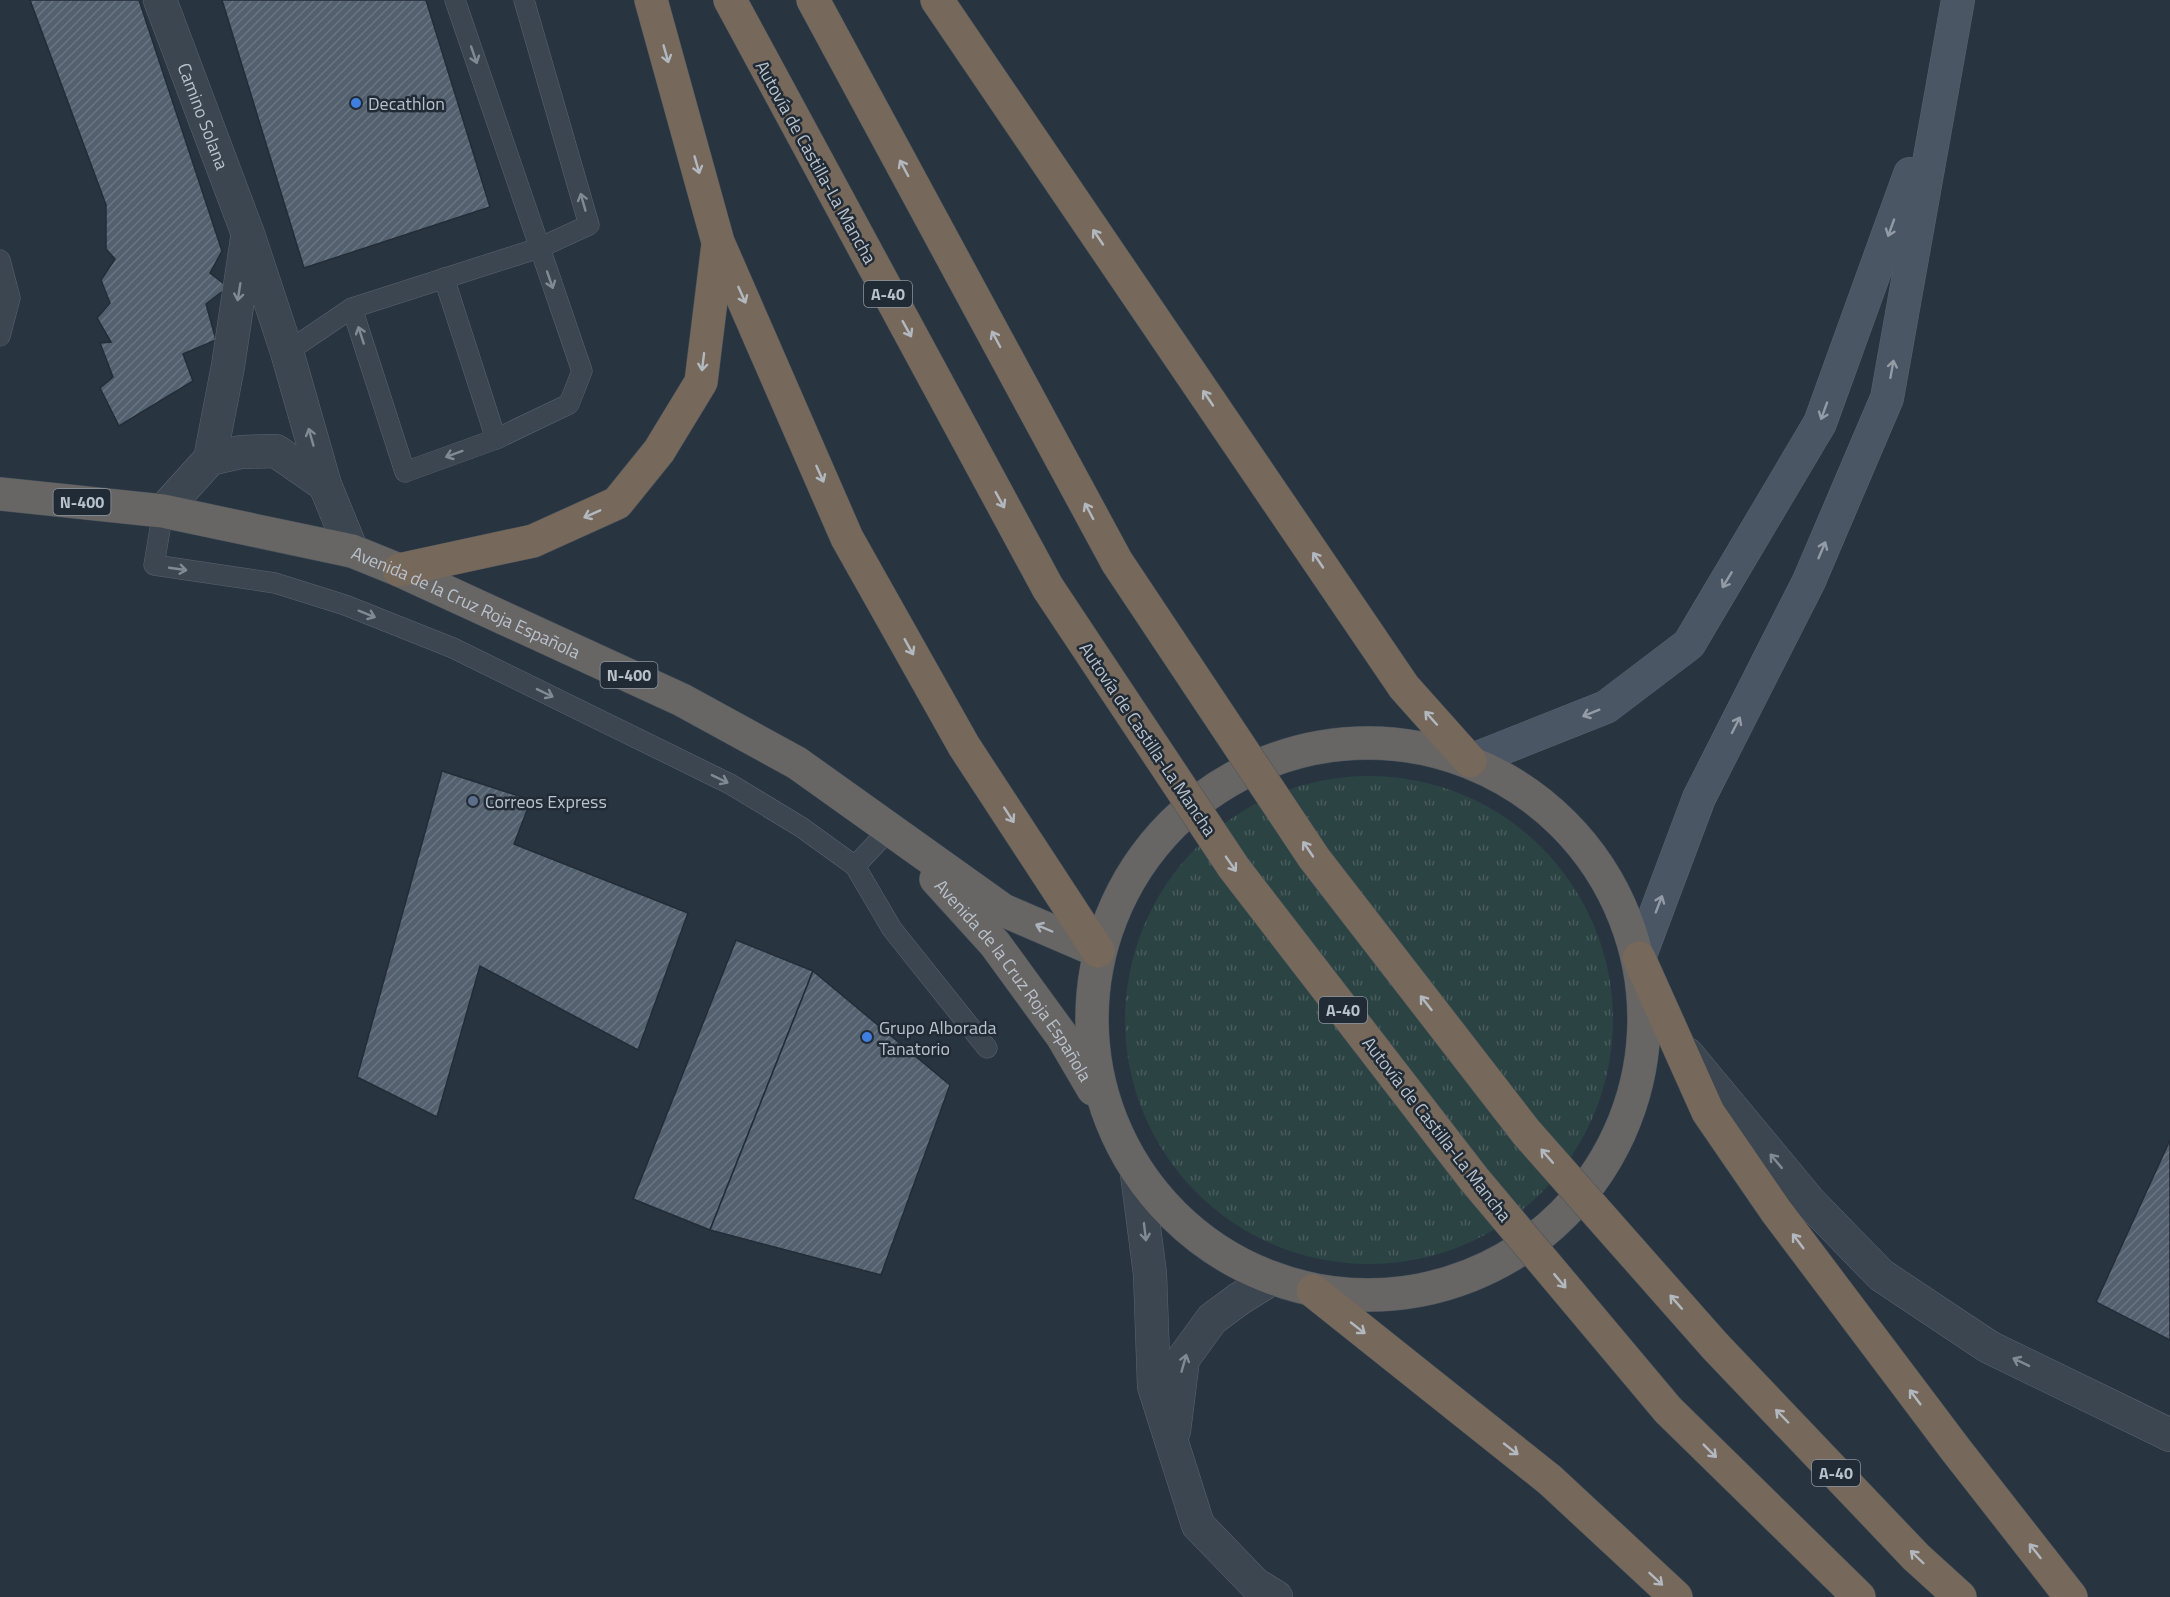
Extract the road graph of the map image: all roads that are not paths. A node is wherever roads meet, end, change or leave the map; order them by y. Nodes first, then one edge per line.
1 (160, 0) edge
2 (455, 0) edge
3 (524, 0) edge
4 (651, 0) edge
5 (730, 0) edge
6 (813, 0) edge
7 (937, 0) edge
8 (1958, 0) edge
9 (1940, 94) junction
10 (248, 234) junction
11 (718, 242) junction
12 (539, 248) junction
13 (0, 260) edge
14 (444, 279) junction
15 (352, 308) junction
16 (0, 336) edge
17 (287, 352) junction
18 (496, 439) junction
19 (210, 459) junction
20 (325, 485) junction
21 (0, 494) edge
22 (163, 511) junction
23 (352, 551) junction
24 (399, 570) junction
25 (1470, 761) junction
26 (890, 829) junction
27 (855, 866) junction
28 (1098, 951) junction
29 (1639, 958) junction
30 (1678, 1044) junction
31 (987, 1048) dead end
32 (1106, 1110) junction
33 (1137, 1174) junction
34 (1271, 1279) junction
35 (1313, 1291) junction
36 (2170, 1435) edge
37 (1173, 1442) junction
38 (1259, 1593) edge
39 (1676, 1597) edge
40 (1859, 1597) edge
41 (1960, 1597) edge
42 (2071, 1597) edge

1 - 10 street, Camino Solana
2 -> 12 lane
12 -> 3 lane
4 -> 11 highway
5 -> 40 highway, Autovía de Castilla-La Mancha / A-40, bridge
41 -> 6 highway, A-40, bridge
25 -> 7 highway
8 - 9 main road
9 -> 25 main road
29 -> 9 main road
10 - 17 street, Camino Solana
10 -> 19 street
11 -> 24 highway
11 -> 28 highway
12 - 14 lane
12 -> 18 lane
13 - 16 lane
14 - 15 lane
14 - 18 lane
15 - 17 lane
18 -> 15 lane
20 -> 17 street, Camino Solana
19 - 20 street
19 - 22 street
20 - 23 street, Camino Solana
21 - 22 highway, Avenida de la Cruz Roja Española / N-400
22 - 23 highway, Avenida de la Cruz Roja Española / N-400
22 -> 27 lane
23 - 24 highway, Avenida de la Cruz Roja Española / N-400
24 - 26 highway, Avenida de la Cruz Roja Española / N-400
25 - 28 highway
25 - 29 highway
26 - 27 lane
28 -> 26 highway, Avenida de la Cruz Roja Española / N-400
26 - 32 highway, Avenida de la Cruz Roja Española / N-400
27 - 31 lane
28 - 32 highway
29 - 30 highway
29 - 35 highway
36 -> 30 street
42 -> 30 highway
32 - 33 highway
33 - 34 highway
33 -> 37 street
34 - 35 highway
37 -> 34 street
35 -> 39 highway
37 - 38 street

